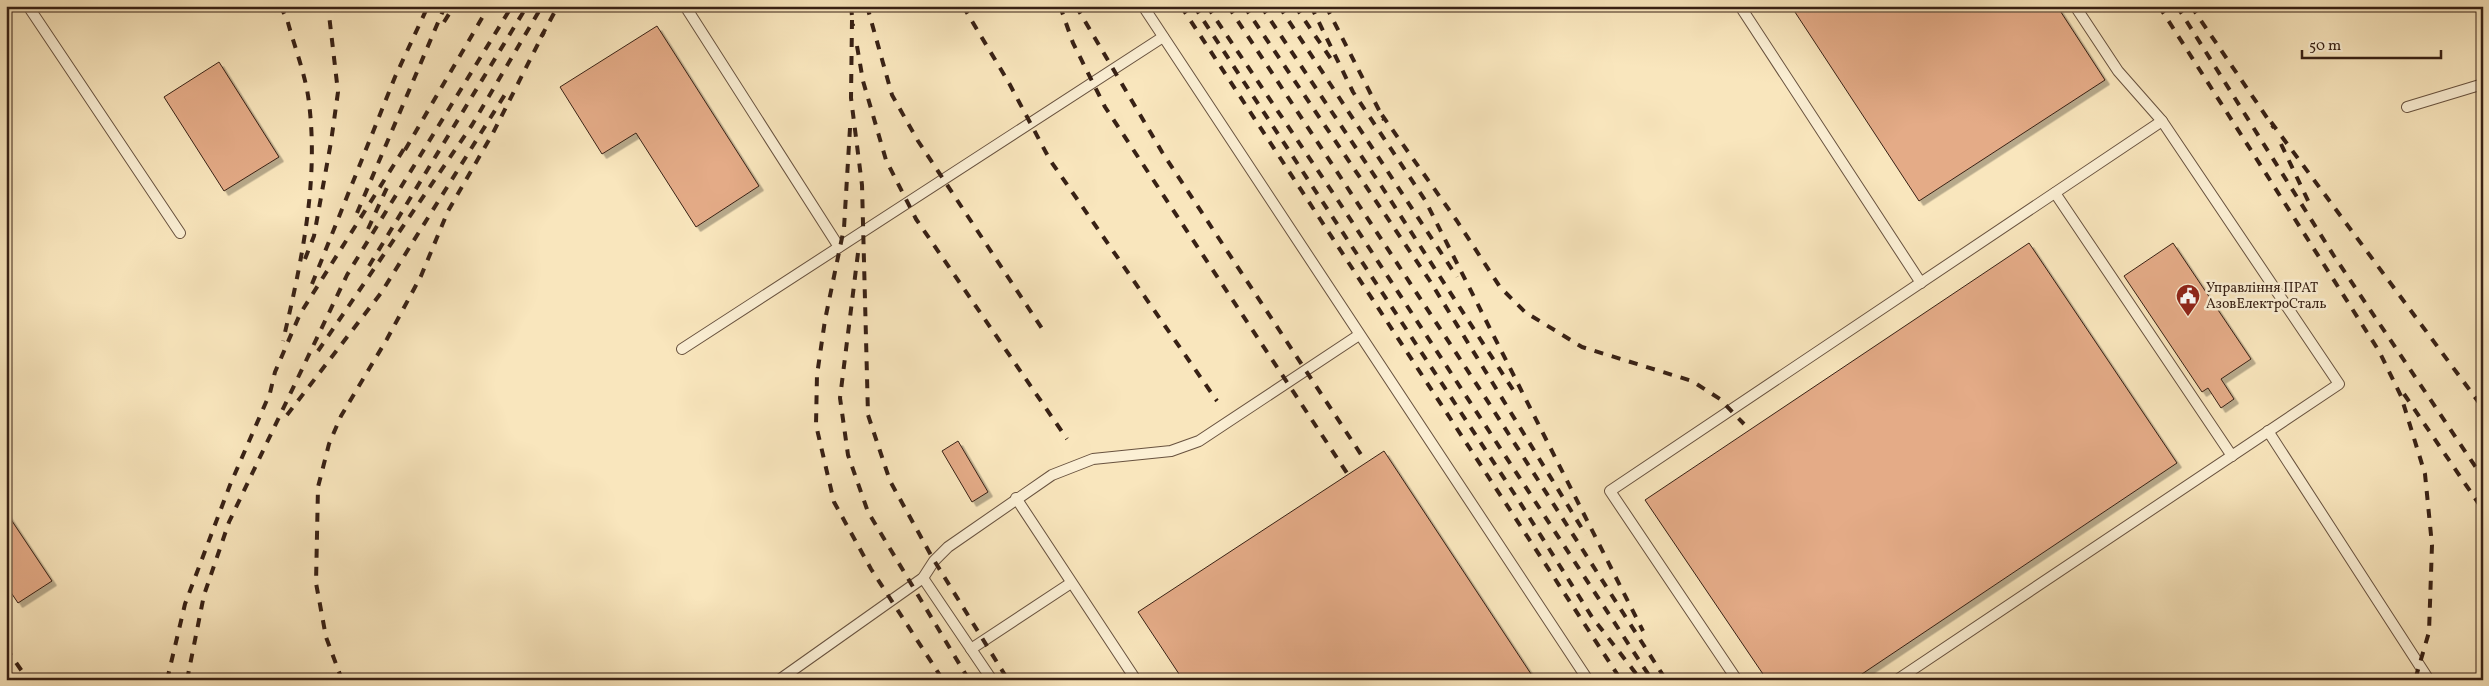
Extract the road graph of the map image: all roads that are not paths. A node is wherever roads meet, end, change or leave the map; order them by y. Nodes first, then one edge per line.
1 (28, 6) edge
2 (685, 6) edge
3 (1143, 6) edge
4 (1740, 6) edge
5 (2075, 6) edge
6 (1163, 37) junction
7 (2483, 84) edge
8 (2407, 107) dead end
9 (2162, 122) junction
10 (2054, 193) junction
11 (180, 233) dead end
12 (839, 247) junction
13 (1921, 283) junction
14 (1360, 335) junction
15 (682, 349) dead end
16 (2268, 432) junction
17 (2232, 456) junction
18 (1016, 498) junction
19 (923, 578) junction
20 (1071, 583) junction
21 (971, 648) junction
22 (779, 680) edge
23 (992, 680) edge
24 (1136, 680) edge
25 (1588, 680) edge
26 (1736, 680) edge
27 (1897, 680) edge
28 (2429, 680) edge

1 - 11 lane
2 - 12 lane
3 - 6 lane
4 - 13 lane
5 - 9 lane
6 - 12 lane
6 - 14 lane
7 - 8 lane
9 - 10 lane
9 - 16 lane
10 - 13 lane
10 - 17 lane
12 - 15 lane
13 - 26 lane
14 - 18 lane
14 - 25 lane
16 - 17 lane
16 - 28 lane
17 - 27 lane
18 - 19 lane
18 - 20 lane
19 - 21 lane
19 - 22 lane
20 - 21 lane
20 - 24 lane
21 - 23 lane

